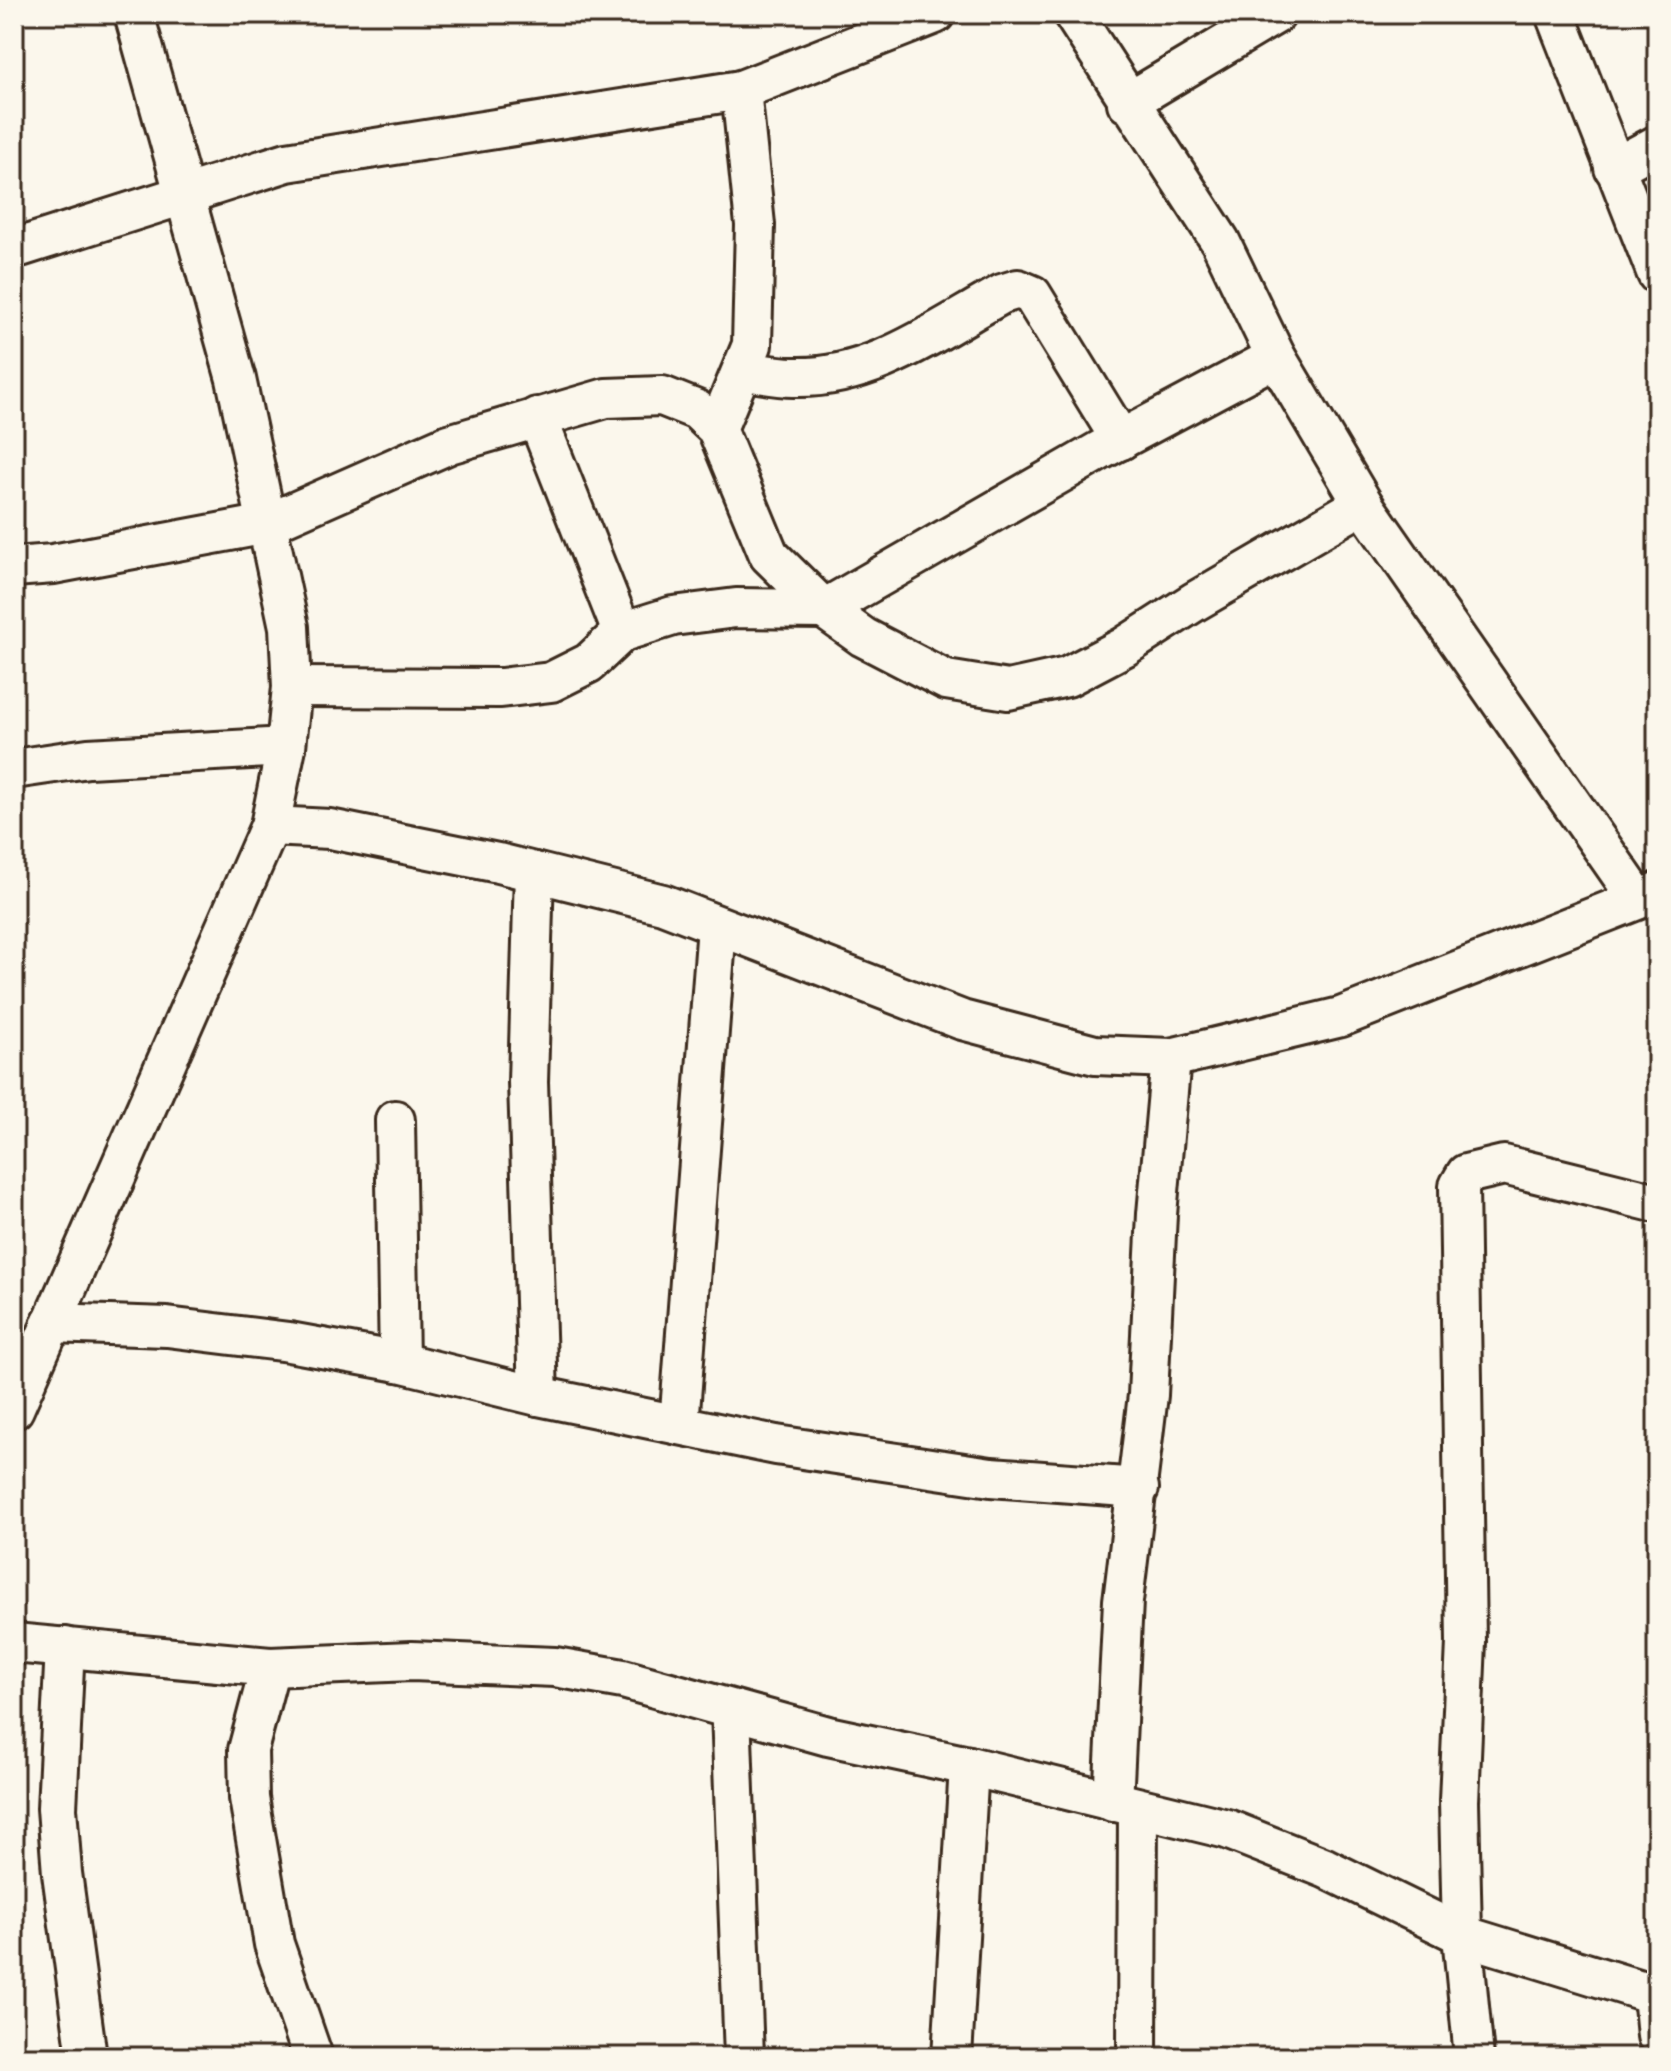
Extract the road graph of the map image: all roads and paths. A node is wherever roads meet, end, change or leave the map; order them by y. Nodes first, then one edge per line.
1 (134, 14) edge
2 (935, 14) edge
3 (1073, 14) edge
4 (1276, 14) edge
5 (1555, 14) edge
6 (741, 90) junction
7 (1127, 103) junction
8 (1657, 145) edge
9 (1614, 168) junction
10 (184, 192) junction
11 (14, 249) edge
12 (1657, 274) edge
13 (1276, 357) junction
14 (744, 371) junction
15 (537, 417) junction
16 (717, 429) junction
17 (1121, 440) junction
18 (1363, 504) junction
19 (267, 524) junction
20 (14, 567) edge
21 (824, 609) junction
22 (622, 632) junction
23 (292, 687) junction
24 (286, 747) junction
25 (14, 769) edge
26 (270, 826) junction
27 (534, 872) junction
28 (1648, 896) edge
29 (717, 926) junction
30 (1171, 1058) junction
31 (395, 1120) dead end
32 (1657, 1203) edge
33 (51, 1323) junction
34 (399, 1362) junction
35 (538, 1396) junction
36 (14, 1409) edge
37 (679, 1425) junction
38 (1139, 1488) junction
39 (14, 1643) edge
40 (65, 1647) junction
41 (270, 1667) junction
42 (731, 1711) junction
43 (969, 1766) junction
44 (1126, 1805) junction
45 (1462, 1935) junction
46 (1655, 1994) edge
47 (1657, 2036) edge
48 (87, 2057) edge
49 (313, 2057) edge
50 (744, 2057) edge
51 (952, 2057) edge
52 (1137, 2057) edge
53 (1474, 2057) edge

1 - 10 street
2 - 6 street
3 - 7 street
4 - 7 street
5 - 9 street
6 - 10 street
6 - 14 street
7 - 13 street
8 - 9 street
9 - 12 street
10 - 11 street
10 - 19 street
13 - 17 street
13 - 18 street
14 - 16 street
14 - 17 street
15 - 16 street
15 - 19 street
15 - 22 street
16 - 21 street
17 - 21 street
18 - 21 street
18 - 28 street
19 - 20 street
19 - 23 street
21 - 22 street
22 - 23 street
23 - 24 street
24 - 25 street
24 - 26 street
26 - 27 street
26 - 33 street
27 - 29 street
27 - 35 street
28 - 30 street
29 - 30 street
29 - 37 street
30 - 38 street
31 - 34 street
32 - 45 street
33 - 34 street
33 - 36 street
34 - 35 street
35 - 37 street
37 - 38 street
38 - 44 street
39 - 40 street
40 - 41 street
40 - 48 street
41 - 42 street
41 - 49 street
42 - 43 street
42 - 50 street
43 - 44 street
43 - 51 street
44 - 45 street
44 - 52 street
45 - 46 street
45 - 53 street
46 - 47 street

